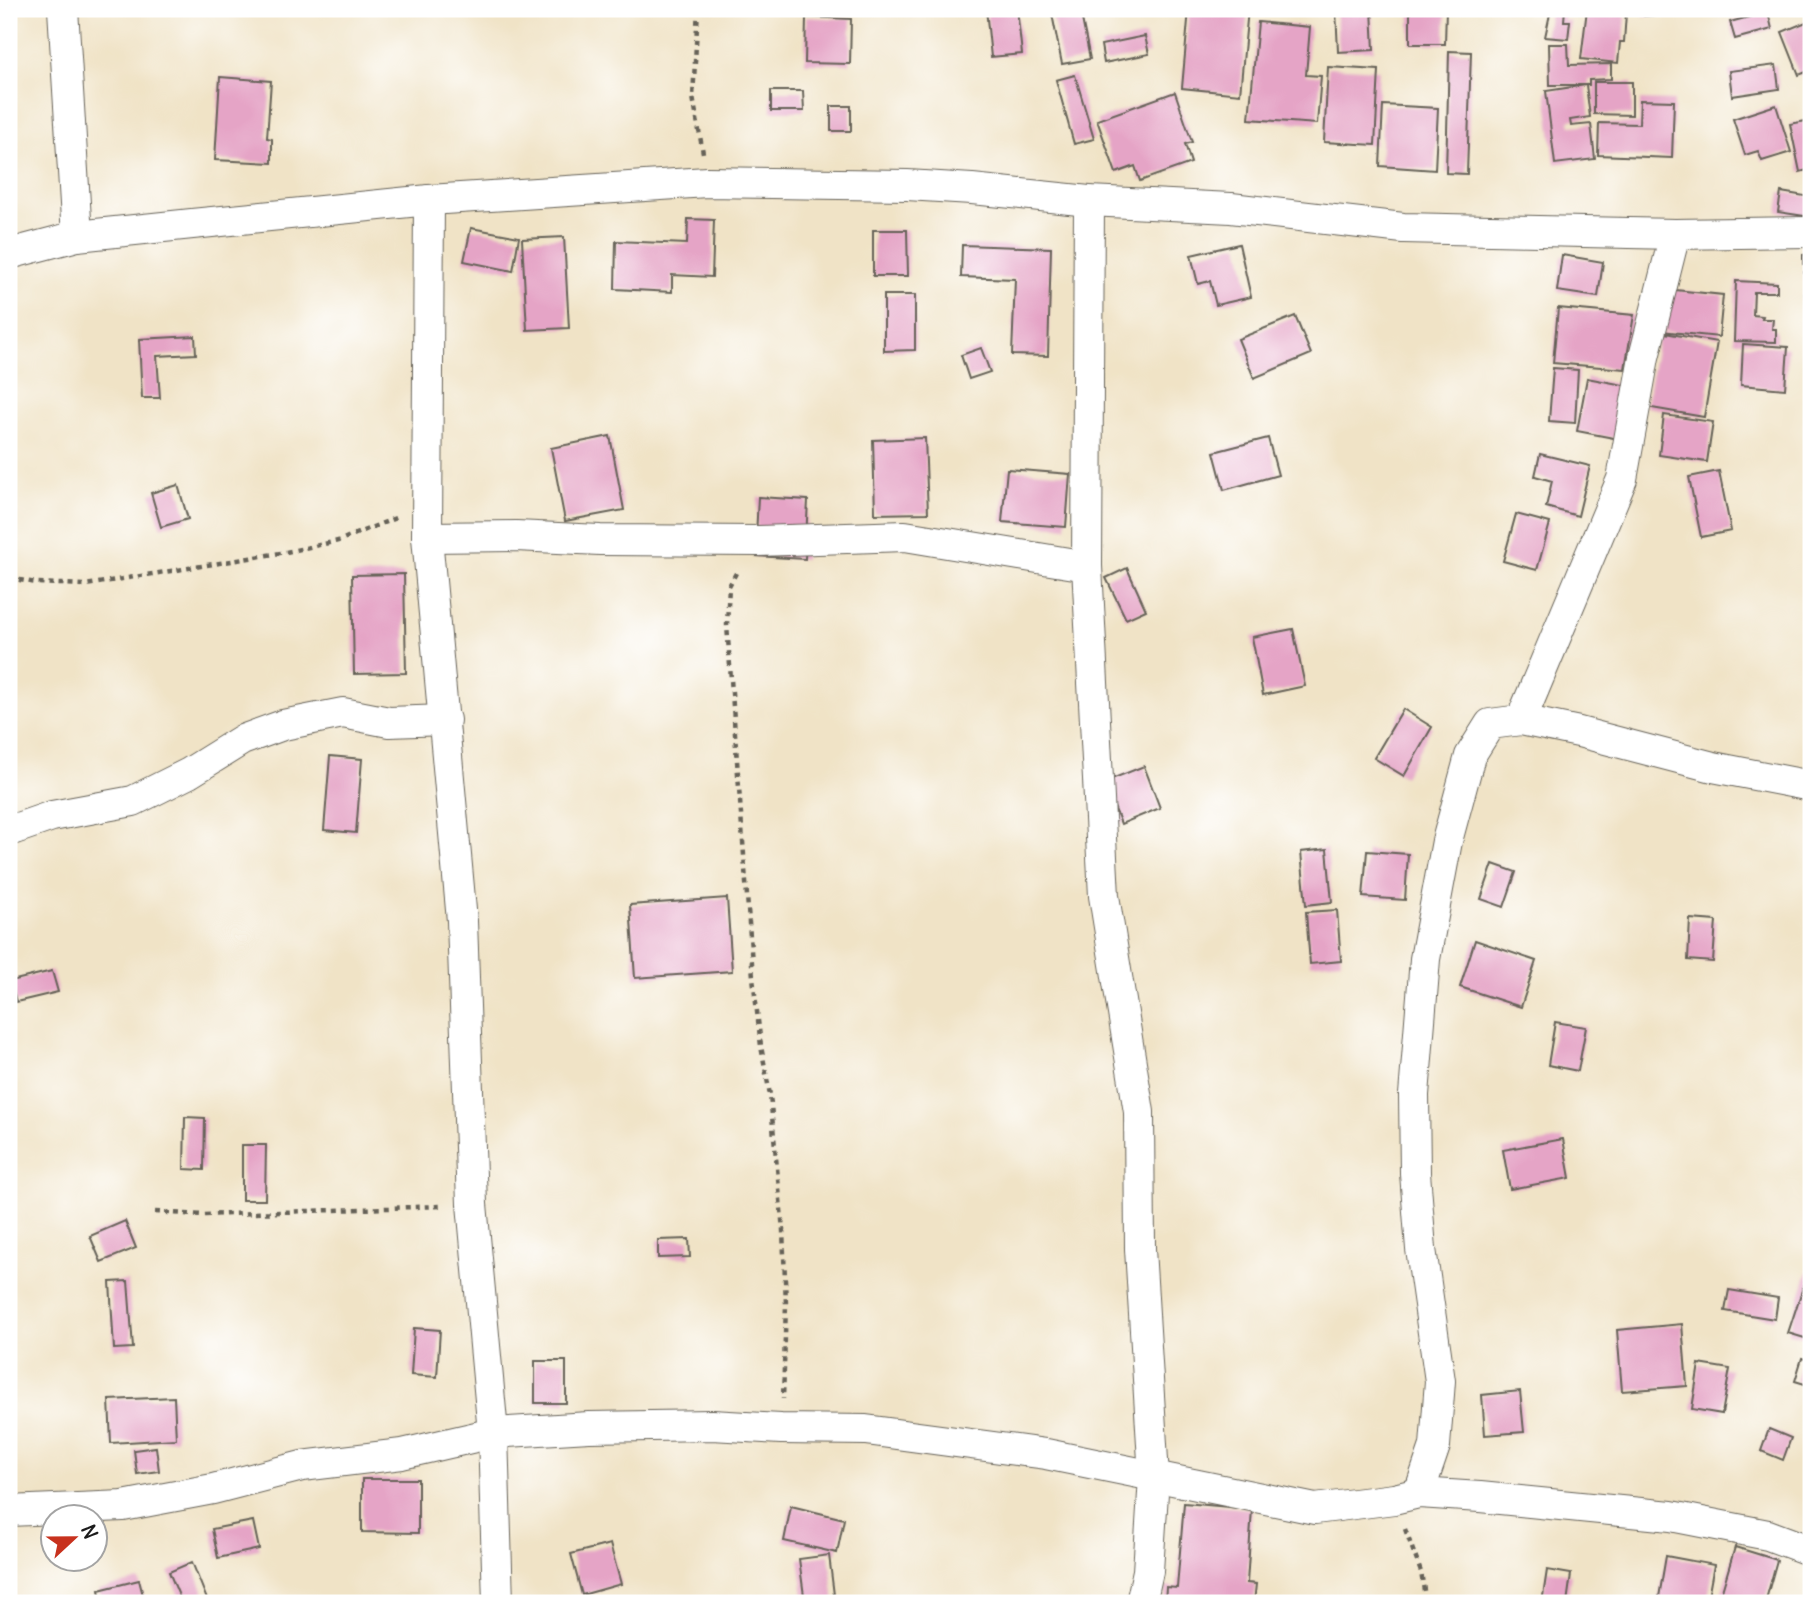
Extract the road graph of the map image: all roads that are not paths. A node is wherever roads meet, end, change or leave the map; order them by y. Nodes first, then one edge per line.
1 (64, 9) edge
2 (429, 200) junction
3 (1089, 201) junction
4 (1811, 232) edge
5 (1675, 234) junction
6 (77, 236) junction
7 (9, 254) edge
8 (427, 537) junction
9 (1087, 566) junction
10 (445, 720) junction
11 (1521, 720) junction
12 (1811, 786) edge
13 (9, 831) edge
14 (493, 1433) junction
15 (1154, 1477) junction
16 (1407, 1496) junction
17 (9, 1511) edge
18 (1811, 1550) edge
19 (498, 1603) edge
20 (1141, 1603) edge

1 - 6 street
2 - 3 street
2 - 6 street
2 - 8 street
3 - 5 street
3 - 9 street
4 - 5 street
5 - 11 street
6 - 7 street
8 - 9 street
8 - 10 street
9 - 15 street
10 - 13 street
10 - 14 street
11 - 12 street
11 - 16 street
14 - 15 street
14 - 17 street
14 - 19 street
15 - 16 street
15 - 20 street
16 - 18 street

